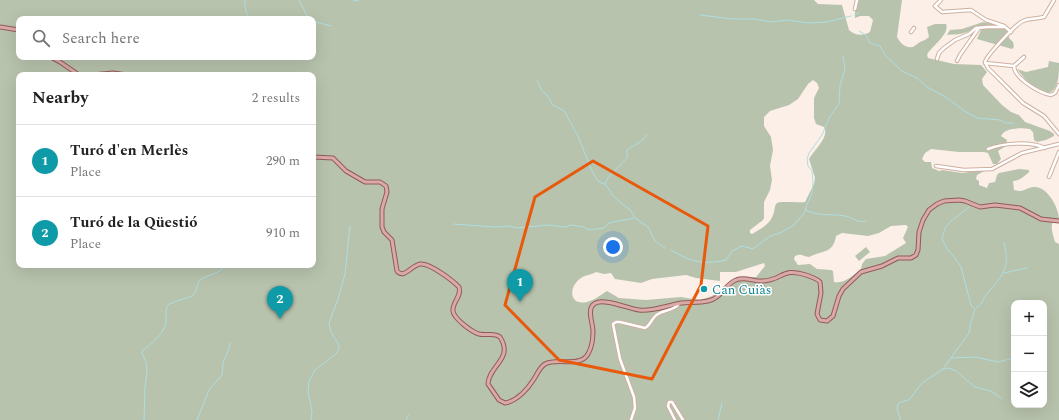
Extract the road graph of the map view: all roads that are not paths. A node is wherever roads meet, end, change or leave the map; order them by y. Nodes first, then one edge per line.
1 (857, 0) edge
2 (941, 0) edge
3 (1054, 0) edge
4 (855, 9) dead end
5 (0, 27) edge
6 (914, 28) dead end
7 (980, 28) junction
8 (1007, 28) junction
9 (16, 30) edge
10 (911, 32) dead end
11 (1011, 32) junction
12 (1024, 57) dead end
13 (937, 59) dead end
14 (55, 60) edge
15 (957, 62) dead end
16 (985, 63) junction
17 (1014, 66) junction
18 (74, 72) edge
19 (1059, 86) edge
20 (1059, 134) edge
21 (1059, 144) edge
22 (1046, 148) junction
23 (988, 149) dead end
24 (1059, 152) edge
25 (316, 157) edge
26 (936, 166) dead end
27 (1049, 176) dead end
28 (1059, 221) edge
29 (679, 303) junction
30 (631, 420) edge
31 (675, 420) edge
32 (683, 420) edge

1 - 4 street
2 - 8 street
3 - 11 street
5 - 9 main road
6 - 10 street
7 - 8 street
7 - 13 street
7 - 15 street
8 - 11 street
11 - 16 street
12 - 17 street
14 - 18 main road
16 - 17 street
16 - 20 street
17 - 19 street
21 - 22 street
22 - 23 street
22 - 26 street
24 - 27 street
25 - 29 main road
28 - 29 main road
29 - 30 street
31 - 32 street

